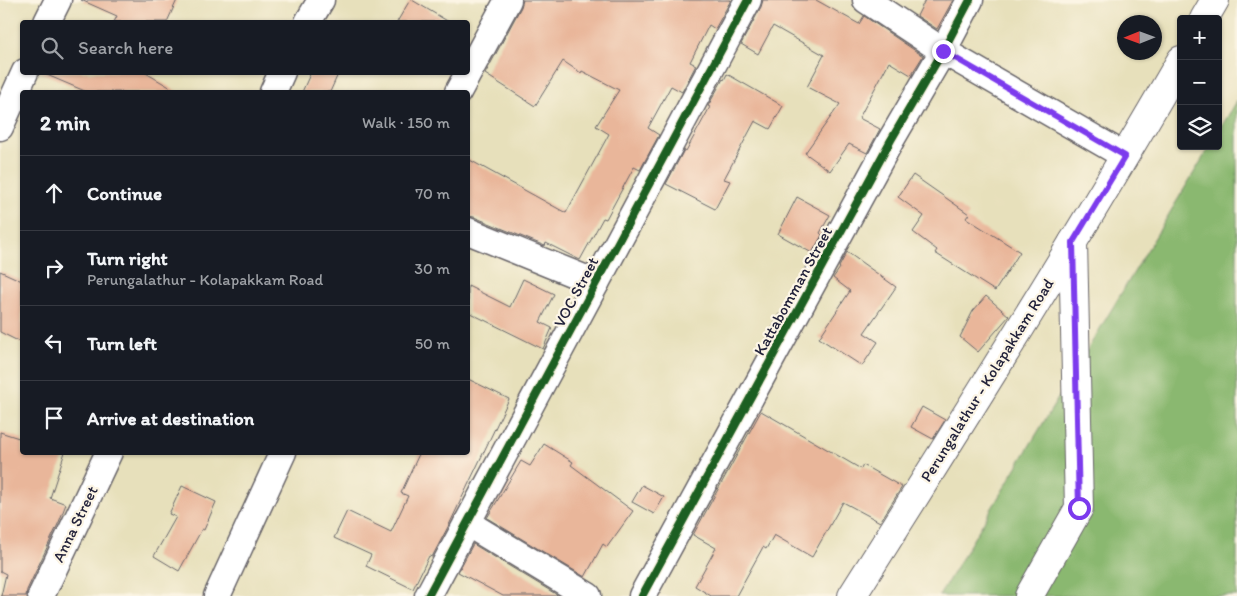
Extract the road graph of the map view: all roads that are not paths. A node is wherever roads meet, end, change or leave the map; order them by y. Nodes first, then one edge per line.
1 (58, 0) edge
2 (321, 0) edge
3 (508, 0) edge
4 (748, 0) edge
5 (866, 0) edge
6 (970, 0) edge
7 (1215, 0) edge
8 (1206, 15) edge
9 (48, 20) edge
10 (309, 20) edge
11 (943, 51) junction
12 (1177, 67) edge
13 (470, 70) edge
14 (24, 75) edge
15 (281, 75) edge
16 (467, 75) edge
17 (274, 90) edge
18 (459, 90) edge
19 (0, 127) edge
20 (1125, 156) junction
21 (470, 232) edge
22 (1073, 242) junction
23 (596, 283) junction
24 (108, 455) edge
25 (282, 455) edge
26 (467, 523) junction
27 (41, 596) edge
28 (217, 596) edge
29 (428, 596) edge
30 (588, 596) edge
31 (642, 596) edge
32 (852, 596) edge
33 (1029, 596) edge

1 - 9 street
2 - 10 street
3 - 13 street
4 - 23 street, VOC Street
5 - 11 street
6 - 11 street, Kattabomman Street
7 - 8 main road
11 - 20 street
11 - 31 street, Kattabomman Street
12 - 20 main road, Perungalathur - Kolapakkam Road
14 - 19 street
15 - 17 street
16 - 18 street
20 - 22 main road, Perungalathur - Kolapakkam Road
21 - 23 street
22 - 32 main road, Perungalathur - Kolapakkam Road
22 - 33 main road
23 - 26 street, VOC Street
24 - 27 street, Anna Street
25 - 28 street
26 - 29 street, VOC Street
26 - 30 street

